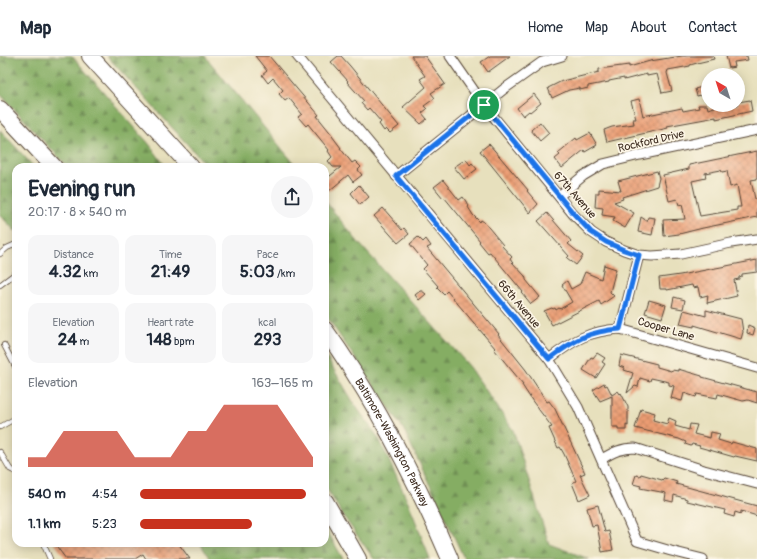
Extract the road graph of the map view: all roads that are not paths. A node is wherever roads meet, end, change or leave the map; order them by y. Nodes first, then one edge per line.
1 (90, 56) edge
2 (297, 56) edge
3 (450, 56) edge
4 (562, 56) edge
5 (542, 59) edge
6 (484, 105) junction
7 (0, 109) edge
8 (757, 130) edge
9 (50, 163) edge
10 (187, 163) edge
11 (396, 176) junction
12 (559, 196) junction
13 (757, 239) edge
14 (12, 246) edge
15 (0, 254) edge
16 (639, 255) junction
17 (12, 276) edge
18 (0, 286) edge
19 (620, 329) junction
20 (329, 336) edge
21 (4, 345) dead end
22 (549, 359) junction
23 (12, 360) edge
24 (757, 368) edge
25 (12, 420) edge
26 (0, 427) edge
27 (0, 452) edge
28 (602, 459) junction
29 (12, 470) edge
30 (757, 484) edge
31 (329, 509) edge
32 (45, 547) edge
33 (50, 559) edge
34 (358, 559) edge
35 (450, 559) edge
36 (703, 559) edge

1 - 10 highway
2 - 11 street, 66th Avenue
3 - 6 street, 67th Avenue
4 - 5 street
5 - 6 street
6 - 11 street
6 - 12 street, 67th Avenue
7 - 9 highway
8 - 12 street, Rockford Drive
11 - 22 street, 66th Avenue
12 - 16 street, 67th Avenue
13 - 16 street, 67th Avenue
14 - 15 lane
16 - 19 street
17 - 18 lane
19 - 22 street, Cooper Lane
19 - 24 street, Cooper Lane
20 - 35 highway, Baltimore-Washington Parkway
21 - 23 lane
22 - 28 street, 66th Avenue
25 - 26 lane
27 - 29 lane
28 - 30 street
28 - 36 street, 66th Avenue
31 - 34 highway
32 - 33 lane

